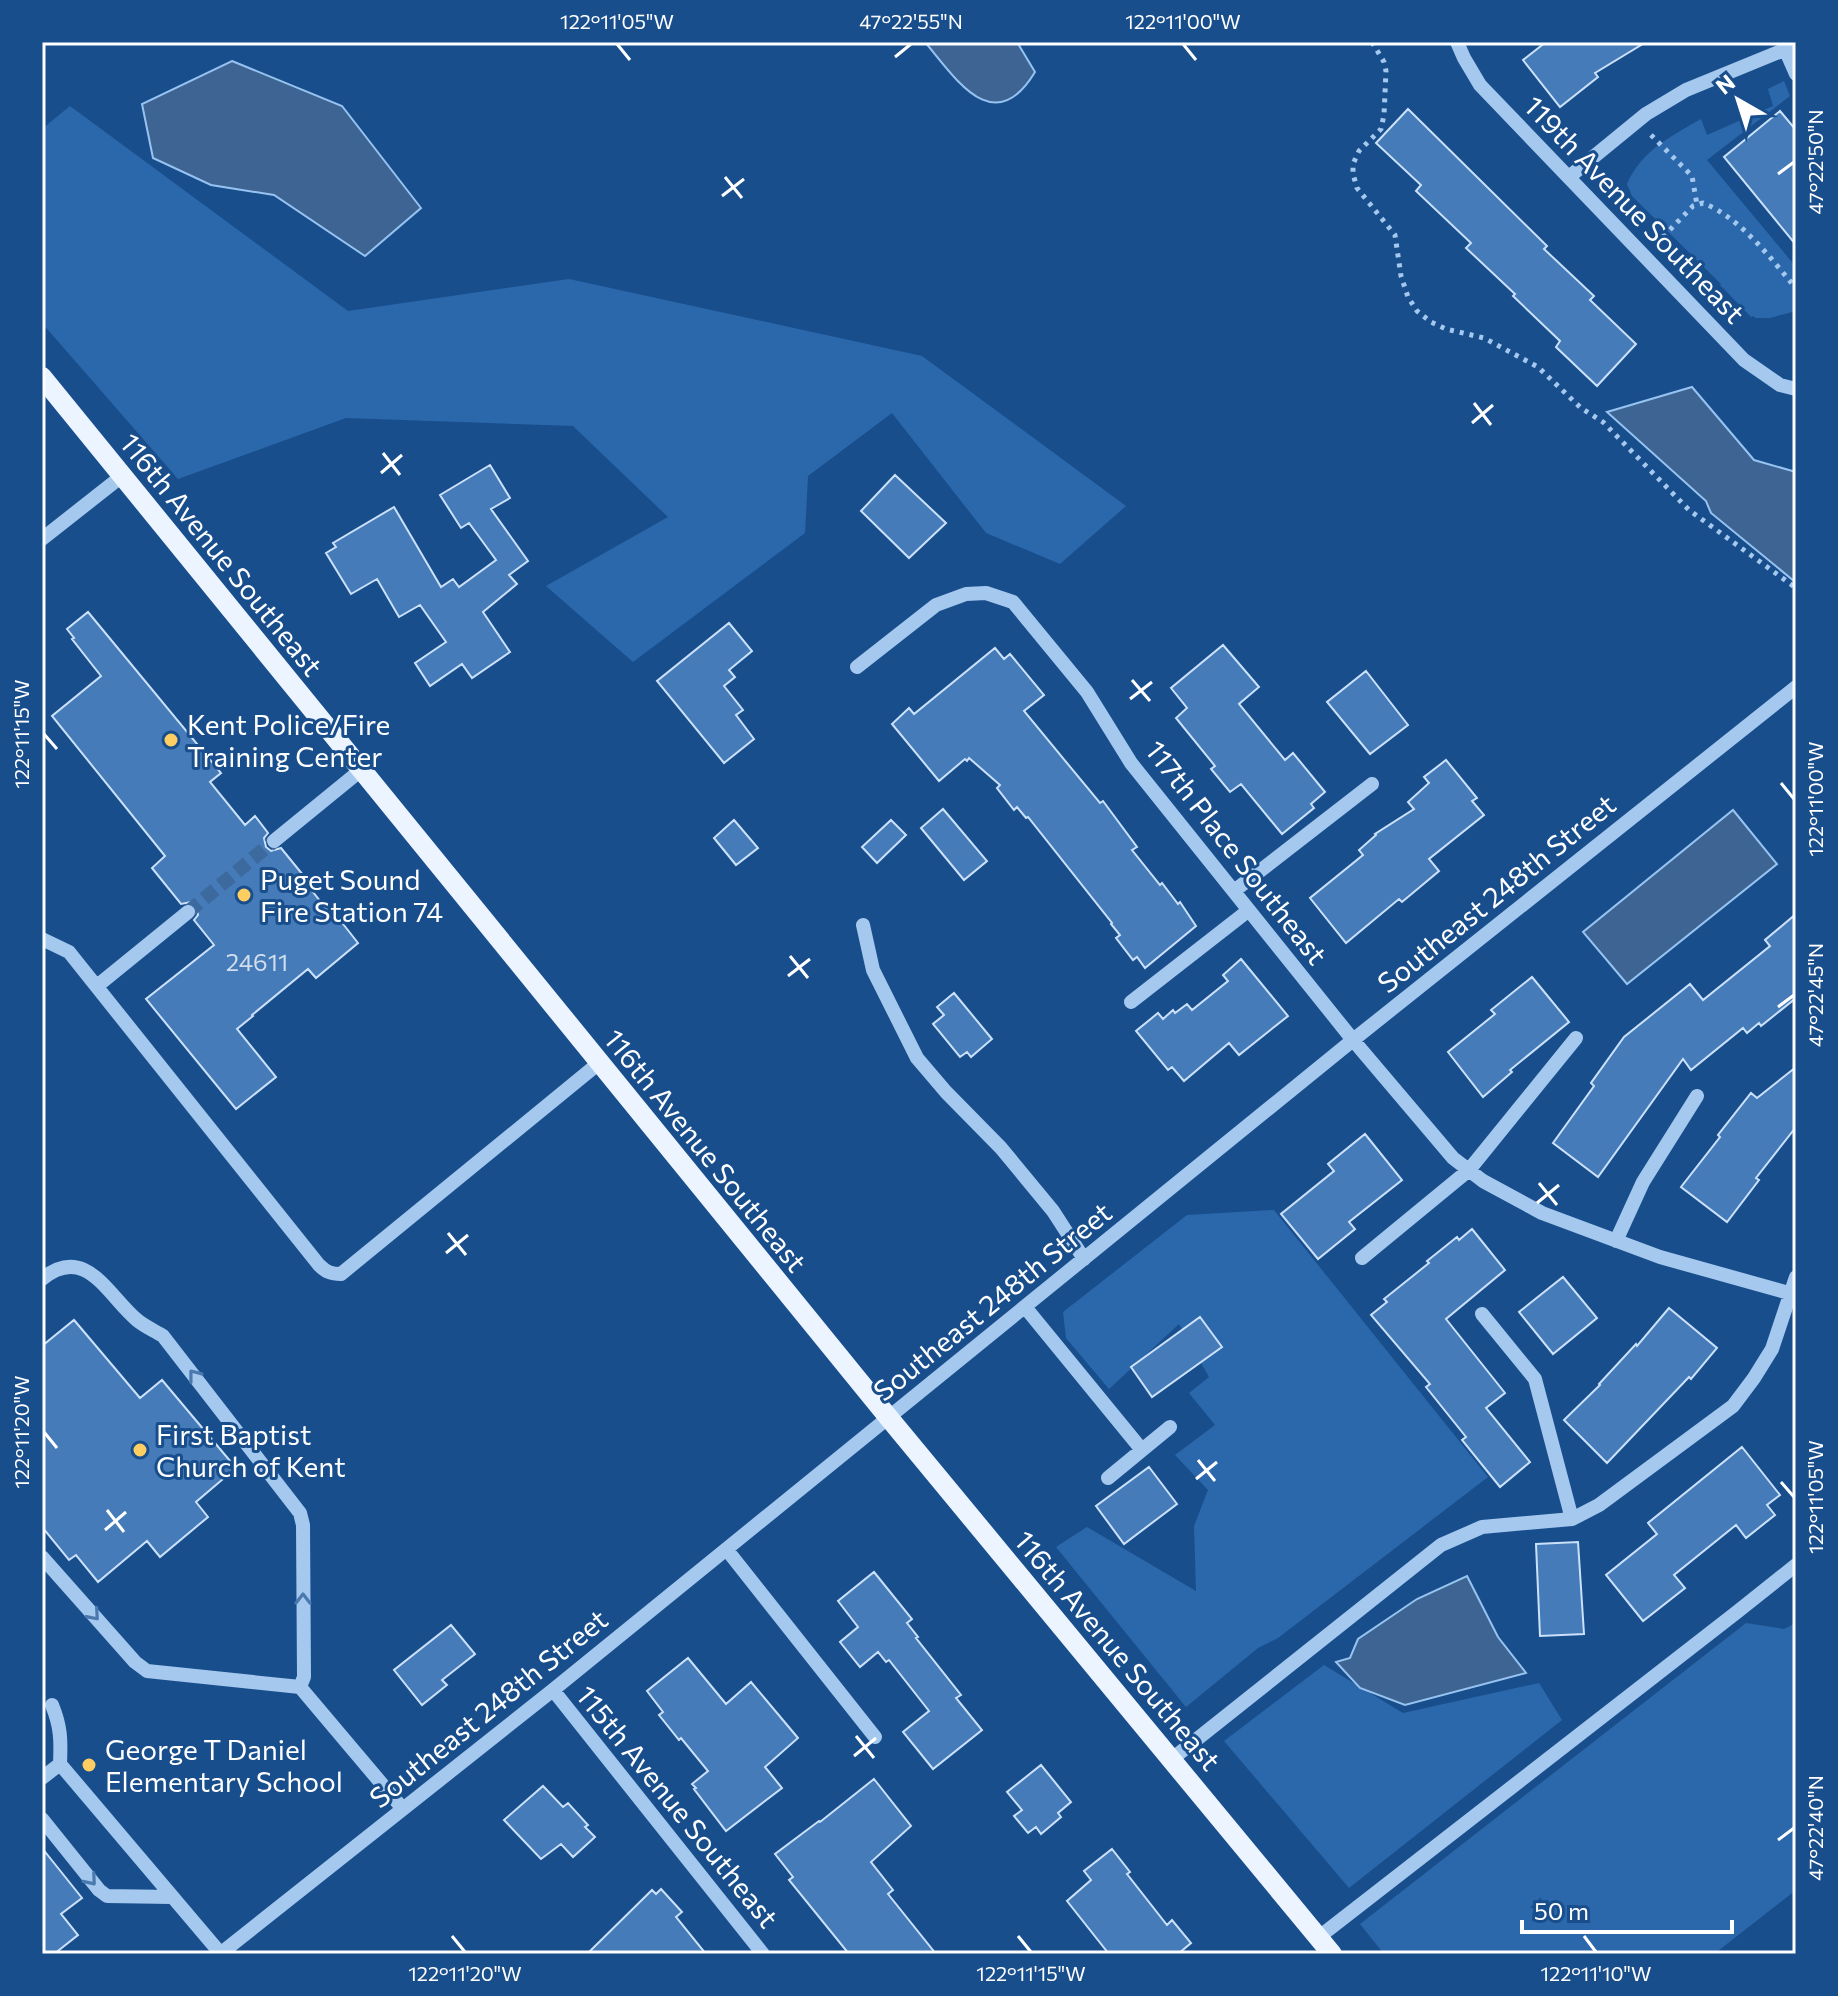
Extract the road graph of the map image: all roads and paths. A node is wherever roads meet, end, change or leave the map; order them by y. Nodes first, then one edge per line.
1 (1372, 42) edge
2 (1457, 42) edge
3 (1790, 47) edge
4 (1796, 74) edge
5 (1638, 121) junction
6 (1569, 177) junction
7 (1697, 205) junction
8 (1644, 256) junction
9 (1794, 286) edge
10 (42, 377) edge
11 (1796, 389) edge
12 (122, 476) junction
13 (42, 539) edge
14 (1796, 588) edge
15 (857, 667) dead end
16 (1796, 687) edge
17 (361, 770) junction
18 (1372, 784) dead end
19 (274, 841) tunnel mouth
20 (1234, 891) junction
21 (1249, 910) junction
22 (188, 912) tunnel mouth
23 (863, 925) dead end
24 (42, 939) edge
25 (97, 986) junction
26 (1131, 1002) dead end
27 (1576, 1038) dead end
28 (1353, 1040) junction
29 (599, 1063) junction
30 (1697, 1096) dead end
31 (1469, 1170) junction
32 (1616, 1241) junction
33 (1362, 1258) dead end
34 (1084, 1259) junction
35 (1796, 1277) edge
36 (42, 1279) edge
37 (1794, 1294) edge
38 (1025, 1307) junction
39 (1482, 1314) dead end
40 (889, 1418) junction
41 (1170, 1427) dead end
42 (1142, 1450) junction
43 (1108, 1478) dead end
44 (1572, 1519) junction
45 (727, 1550) junction
46 (42, 1557) edge
47 (1796, 1565) edge
48 (300, 1687) junction
49 (553, 1690) junction
50 (52, 1705) dead end
51 (875, 1737) dead end
52 (1172, 1759) junction
53 (60, 1764) junction
54 (42, 1778) edge
55 (403, 1809) junction
56 (42, 1819) edge
57 (172, 1897) junction
58 (1325, 1946) edge
59 (221, 1954) edge
60 (763, 1954) edge

1 - 14 path
2 - 6 street, 119th Avenue Southeast
3 - 4 street
3 - 5 street
5 - 6 street
5 - 7 path
6 - 8 street, 119th Avenue Southeast
7 - 8 path
7 - 9 path
8 - 11 street, 119th Avenue Southeast
10 - 12 main road, 116th Avenue Southeast
12 - 13 street
12 - 17 main road, 116th Avenue Southeast
15 - 20 street, 117th Place Southeast
16 - 28 street, Southeast 248th Street
17 - 19 street
17 - 29 main road, 116th Avenue Southeast
18 - 20 street
20 - 21 street, 117th Place Southeast
21 - 26 street
21 - 28 street, 117th Place Southeast
22 - 25 street
23 - 34 street
24 - 25 street
25 - 29 street
27 - 31 street
28 - 31 street, 117th Place Southeast
28 - 34 street, Southeast 248th Street
29 - 40 main road, 116th Avenue Southeast
30 - 32 street
31 - 32 street, 117th Place Southeast
31 - 33 street
32 - 37 street, 117th Place Southeast
34 - 38 street, Southeast 248th Street
35 - 37 street
48 -> 36 street
37 - 44 street
38 - 40 street, Southeast 248th Street
38 - 42 street
39 - 44 street
40 - 45 street, Southeast 248th Street
40 - 52 main road, 116th Avenue Southeast
41 - 42 street
42 - 43 street
44 - 52 street
45 - 49 street, Southeast 248th Street
45 - 51 street
46 -> 48 street
47 - 58 street
48 - 55 street
49 - 55 street, Southeast 248th Street
49 - 60 street, 115th Avenue Southeast
50 - 53 street
52 - 58 main road, 116th Avenue Southeast
53 - 54 street
53 - 57 street
55 - 59 street, Southeast 248th Street
56 -> 57 street
57 - 59 street

